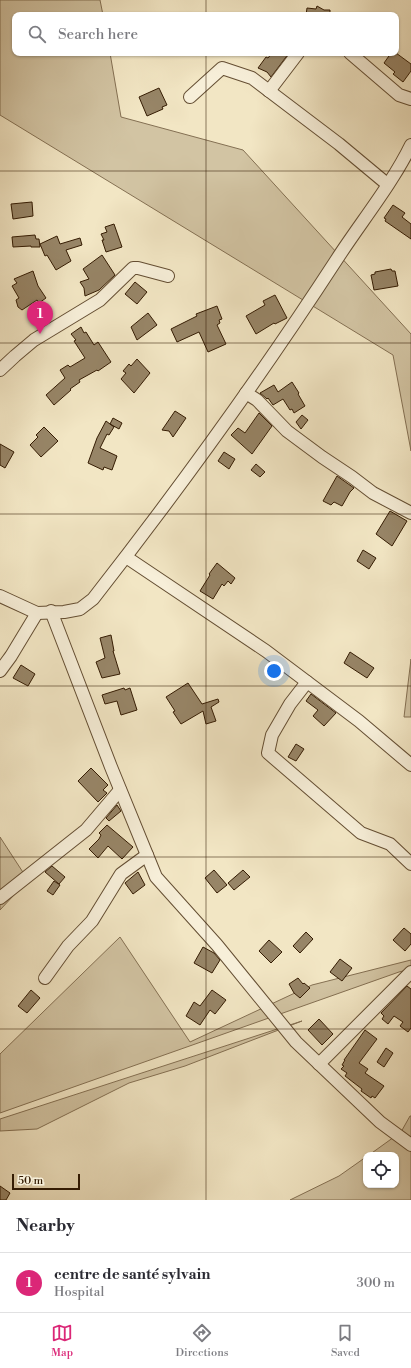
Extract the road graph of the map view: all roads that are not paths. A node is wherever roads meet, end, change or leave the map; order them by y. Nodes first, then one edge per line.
1 (296, 56) edge
2 (354, 56) edge
3 (269, 91) junction
4 (190, 97) dead end
5 (411, 100) edge
6 (411, 145) edge
7 (387, 184) junction
8 (168, 276) dead end
9 (0, 370) edge
10 (246, 393) junction
11 (411, 513) edge
12 (126, 558) junction
13 (0, 596) edge
14 (50, 611) junction
15 (37, 613) junction
16 (0, 671) edge
17 (308, 682) junction
18 (411, 766) edge
19 (120, 790) junction
20 (147, 855) junction
21 (411, 864) edge
22 (0, 898) edge
23 (411, 972) edge
24 (45, 978) dead end
25 (319, 1064) junction
26 (411, 1145) edge

1 - 3 street
2 - 5 street
3 - 4 street
3 - 7 street
6 - 7 street
7 - 10 street
8 - 9 street
10 - 11 street
10 - 12 street
12 - 14 street
12 - 17 street
13 - 15 street
14 - 15 street
14 - 19 street
15 - 16 street
17 - 18 street
17 - 21 street
19 - 20 street
19 - 22 street
20 - 24 street
20 - 25 street
23 - 25 street
25 - 26 street

